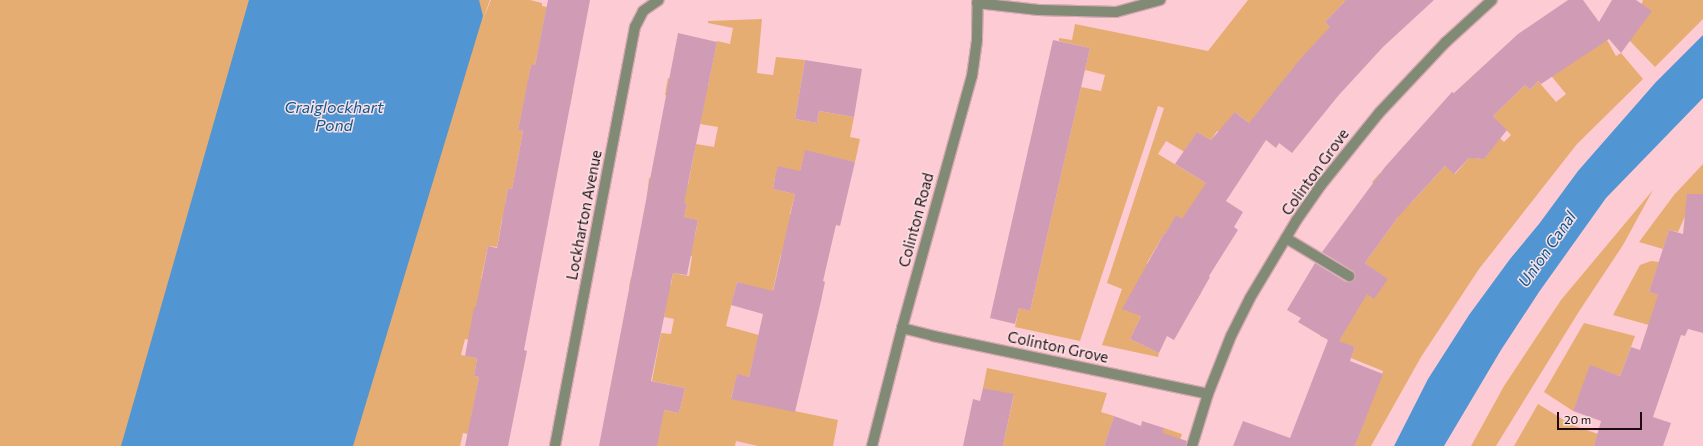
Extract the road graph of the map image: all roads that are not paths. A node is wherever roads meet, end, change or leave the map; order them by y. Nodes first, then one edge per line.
1 (659, 0) edge
2 (1160, 0) edge
3 (1492, 0) edge
4 (977, 2) edge
5 (1286, 238) junction
6 (1349, 276) dead end
7 (902, 328) junction
8 (1208, 394) junction
9 (556, 446) edge
10 (872, 446) edge
11 (1192, 446) edge

1 - 9 street, Lockharton Avenue
2 - 4 street
3 - 5 street, Colinton Grove
4 - 7 street, Colinton Road
5 - 6 street
5 - 8 street, Colinton Grove
7 - 8 street, Colinton Grove
7 - 10 street, Colinton Road
8 - 11 street, Colinton Grove

